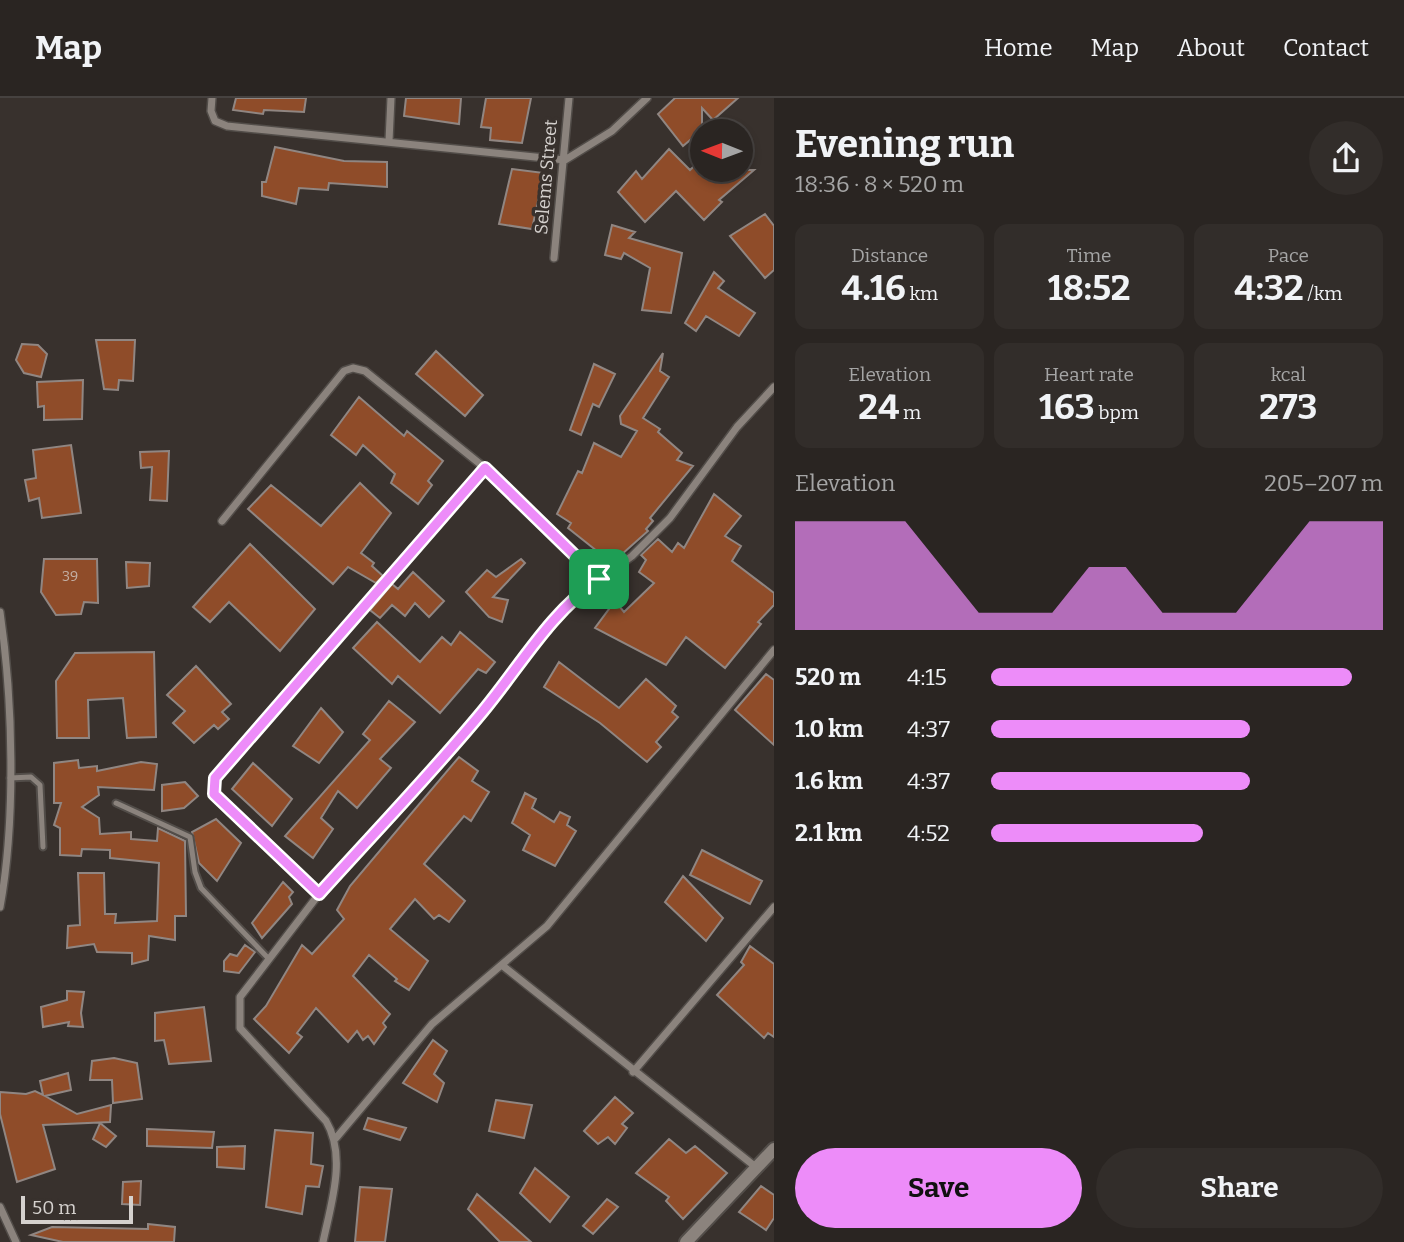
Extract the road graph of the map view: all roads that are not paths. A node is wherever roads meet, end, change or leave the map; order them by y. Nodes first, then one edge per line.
1 (212, 98) edge
2 (391, 98) edge
3 (569, 98) edge
4 (647, 98) edge
5 (389, 141) junction
6 (565, 160) junction
7 (554, 258) dead end
8 (774, 387) edge
9 (485, 468) junction
10 (222, 521) dead end
11 (599, 579) junction
12 (0, 612) edge
13 (774, 650) edge
14 (10, 778) junction
15 (116, 803) dead end
16 (9, 836) junction
17 (0, 837) edge
18 (43, 848) dead end
19 (319, 894) junction
20 (774, 906) edge
21 (0, 907) edge
22 (268, 958) junction
23 (503, 966) junction
24 (633, 1072) junction
25 (336, 1138) junction
26 (774, 1149) edge
27 (757, 1168) junction
28 (0, 1207) edge
29 (16, 1242) edge
30 (323, 1242) edge
31 (686, 1242) edge

1 - 5 street
2 - 5 street
3 - 6 street, Selems Street
4 - 6 street
5 - 6 street
6 - 7 street, Selems Street
8 - 11 street
9 - 10 street
9 - 11 street
9 - 19 street
11 - 19 street
12 - 14 street
13 - 23 street
14 - 16 street
14 - 18 lane
15 - 22 lane
16 - 17 street
16 - 21 street
19 - 22 street
20 - 24 street
22 - 25 street
23 - 24 street
23 - 25 street
24 - 27 street
25 - 30 street
26 - 27 street
27 - 31 street
28 - 29 street

